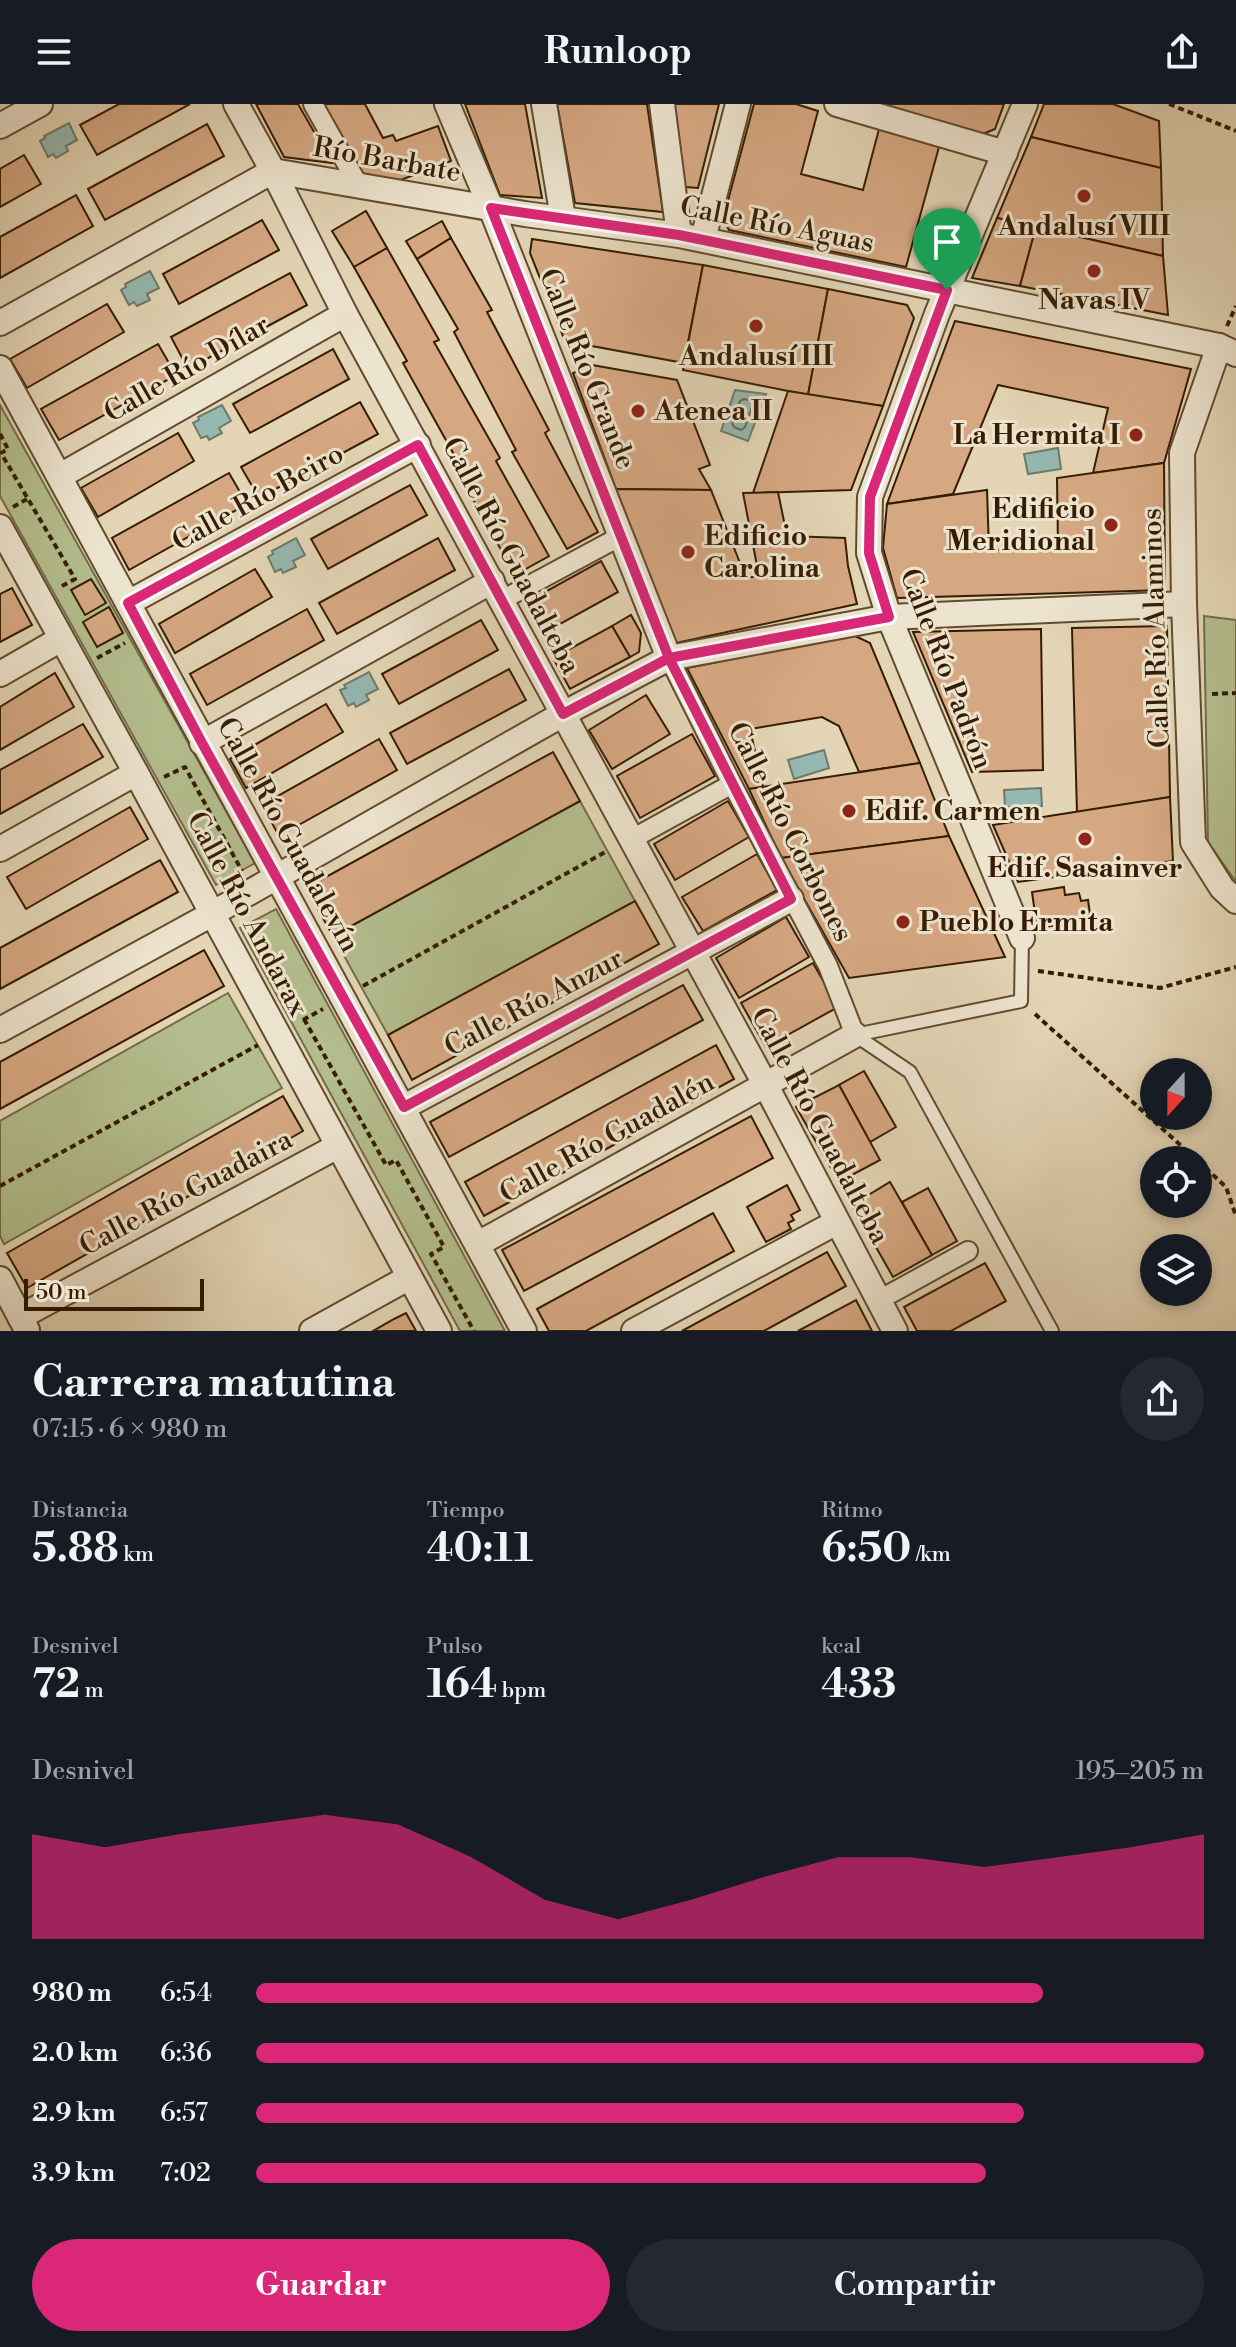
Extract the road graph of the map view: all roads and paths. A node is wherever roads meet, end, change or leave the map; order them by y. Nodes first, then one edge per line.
1 (40, 104) edge
2 (236, 104) edge
3 (313, 104) edge
4 (447, 104) edge
5 (544, 104) edge
6 (662, 104) edge
7 (738, 104) edge
8 (837, 104) edge
9 (1025, 104) edge
10 (1169, 104) edge
11 (0, 126) edge
12 (1236, 131) edge
13 (1005, 153) junction
14 (273, 171) junction
15 (359, 186) junction
16 (491, 208) junction
17 (563, 218) junction
18 (691, 237) junction
19 (947, 290) junction
20 (345, 314) junction
21 (0, 323) edge
22 (1228, 350) edge
23 (0, 368) edge
24 (0, 434) edge
25 (418, 445) junction
26 (60, 476) junction
27 (30, 481) dead end
28 (21, 486) junction
29 (29, 498) junction
30 (4, 518) edge
31 (621, 536) junction
32 (59, 588) dead end
33 (497, 590) junction
34 (128, 603) junction
35 (1184, 604) junction
36 (889, 617) junction
37 (61, 639) junction
38 (131, 640) dead end
39 (91, 646) dead end
40 (669, 658) junction
41 (0, 674) edge
42 (1236, 693) edge
43 (1205, 694) dead end
44 (563, 714) junction
45 (202, 743) junction
46 (136, 773) junction
47 (162, 778) dead end
48 (732, 784) junction
49 (632, 839) junction
50 (0, 849) edge
51 (607, 851) dead end
52 (242, 871) dead end
53 (277, 876) junction
54 (791, 899) junction
55 (1236, 901) edge
56 (212, 913) junction
57 (1022, 938) joint
58 (693, 952) junction
59 (1236, 967) edge
60 (1022, 969) junction
61 (361, 987) dead end
62 (1021, 1001) junction
63 (328, 1006) dead end
64 (304, 1019) junction
65 (293, 1025) dead end
66 (0, 1030) edge
67 (855, 1035) junction
68 (258, 1045) dead end
69 (765, 1084) junction
70 (404, 1107) junction
71 (338, 1146) junction
72 (1180, 1146) edge
73 (1212, 1174) edge
74 (0, 1186) edge
75 (1236, 1216) edge
76 (837, 1222) junction
77 (478, 1244) junction
78 (968, 1251) dead end
79 (408, 1278) junction
80 (0, 1279) edge
81 (879, 1300) junction
82 (24, 1324) edge
83 (312, 1331) edge
84 (439, 1331) edge
85 (474, 1331) edge
86 (524, 1331) edge
87 (634, 1331) edge
88 (895, 1331) edge
89 (1052, 1331) edge

1 - 11 street
2 - 14 street, Calle Río Guadalteba
3 - 15 street
4 - 16 street, Calle Río Grande
5 - 17 street
6 - 18 street
7 - 18 street
8 - 13 street
9 - 13 street, Calle Río Padrón
10 - 12 path
13 - 19 street, Calle Río Padrón
14 - 15 street, Río Barbate
14 - 20 street, Calle Río Guadalteba
14 - 21 street
15 - 16 street, Río Barbate
16 - 17 street, Calle Río Aguas
16 - 31 street, Calle Río Grande
17 - 18 street, Calle Río Aguas
18 - 19 street, Calle Río Aguas
19 - 22 street, Calle Río Aguas
19 - 36 street, Calle Río Padrón
20 - 25 street, Calle Río Guadalteba
20 - 26 street, Calle Río Dílar
22 - 35 street, Calle Río Alaminos
23 - 26 street, Calle Río Guadalevín
24 - 28 path
25 - 33 street, Calle Río Guadalteba
25 - 34 street, Calle Río Beiro
26 - 34 street, Calle Río Guadalevín
27 - 28 path
28 - 29 path
29 - 30 path
29 - 32 path
30 - 37 street, Calle Río Andarax
31 - 33 street
31 - 40 street, Calle Río Grande
33 - 44 street, Calle Río Guadalteba
33 - 45 street
34 - 45 street, Calle Río Guadalevín
35 - 36 street
35 - 55 street, Calle Río Alaminos
36 - 40 street
36 - 57 street, Calle Río Padrón
37 - 41 street
37 - 46 street, Calle Río Andarax
38 - 39 path
40 - 44 street
40 - 48 street, Calle Río Corbones
42 - 43 path
44 - 49 street, Calle Río Guadalteba
44 - 53 street
45 - 53 street, Calle Río Guadalevín
46 - 50 street
46 - 56 street, Calle Río Andarax
47 - 52 path
48 - 49 street
48 - 54 street, Calle Río Corbones
49 - 58 street, Calle Río Guadalteba
51 - 61 path
53 - 56 street
53 - 70 street, Calle Río Guadalevín
54 - 58 street, Calle Río Anzur
54 - 67 street, Calle Río Corbones
56 - 66 street
56 - 71 street, Calle Río Andarax
57 - 60 lane
58 - 69 street, Calle Río Guadalteba
58 - 70 street, Calle Río Anzur
59 - 60 path
60 - 62 lane
62 - 67 lane
62 - 72 path
63 - 64 path
64 - 65 path
64 - 85 path
67 - 69 street, Calle Río Guadalén
67 - 89 lane
68 - 74 path
69 - 76 street, Calle Río Guadalteba
69 - 77 street, Calle Río Guadalén
70 - 77 street, Calle Río Guadalevín
71 - 79 street, Calle Río Andarax
71 - 82 street, Calle Río Guadaira
73 - 75 path
76 - 81 street, Calle Río Guadalteba
76 - 87 street
77 - 86 street, Calle Río Guadalevín
78 - 81 street
79 - 83 street
79 - 84 street, Calle Río Andarax
80 - 82 street
81 - 88 street, Calle Río Guadalteba

